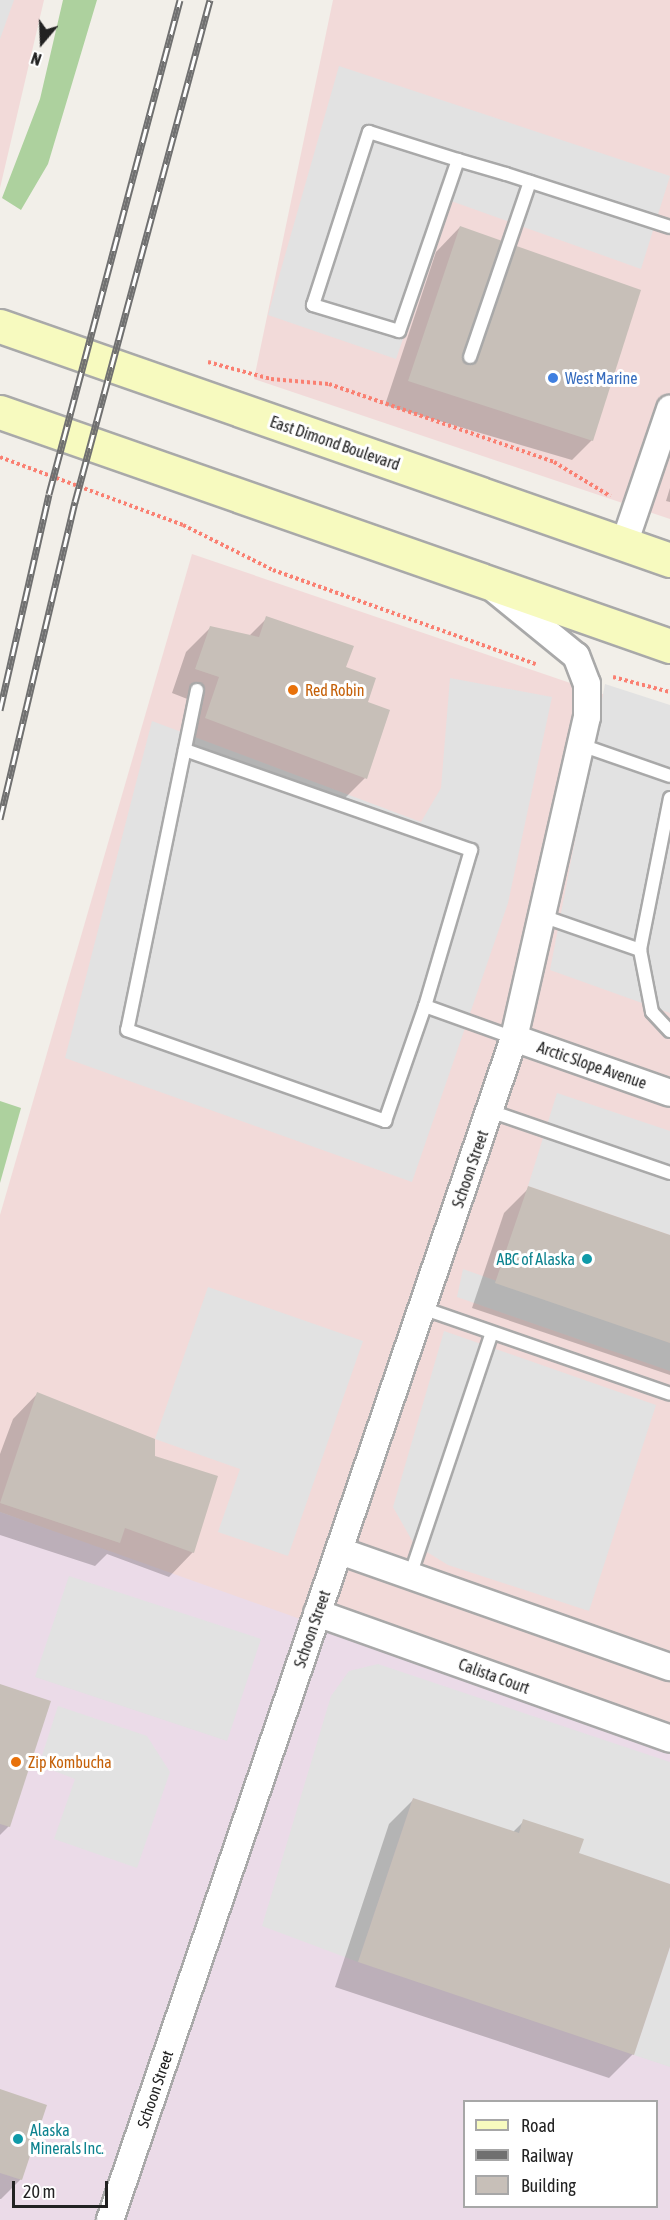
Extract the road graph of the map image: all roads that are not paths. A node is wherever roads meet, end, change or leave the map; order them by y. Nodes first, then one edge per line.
1 (458, 160) junction
2 (530, 182) junction
3 (670, 227) edge
4 (0, 326) edge
5 (470, 357) dead end
6 (670, 409) edge
7 (0, 412) edge
8 (624, 544) junction
9 (670, 560) edge
10 (482, 579) junction
11 (670, 646) edge
12 (197, 690) dead end
13 (581, 745) junction
14 (185, 750) junction
15 (670, 776) edge
16 (670, 798) edge
17 (542, 916) junction
18 (640, 950) junction
19 (425, 1006) junction
20 (670, 1031) edge
21 (514, 1038) junction
22 (670, 1093) edge
23 (490, 1111) junction
24 (670, 1173) edge
25 (422, 1308) junction
26 (492, 1333) junction
27 (670, 1394) edge
28 (340, 1551) junction
29 (410, 1576) junction
30 (317, 1613) junction
31 (670, 1667) edge
32 (670, 1739) edge
33 (110, 2220) edge

1 - 1 lane
1 - 2 lane
2 - 3 lane
2 - 5 lane
4 - 8 main road, East Dimond Boulevard
6 - 8 street
7 - 10 main road
8 - 9 main road, East Dimond Boulevard
10 - 11 main road
10 - 13 street, Schoon Street
12 - 14 lane
13 - 15 lane
13 - 17 street, Schoon Street
14 - 19 lane
14 - 19 lane
16 - 18 lane
17 - 18 lane
17 - 21 street, Schoon Street
18 - 20 lane
19 - 21 lane
21 - 22 street, Arctic Slope Avenue
21 - 23 street, Schoon Street
23 - 24 lane
23 - 25 street, Schoon Street
25 - 26 lane
25 - 28 street, Schoon Street
26 - 27 lane
26 - 29 lane
28 - 29 street
28 - 30 street, Schoon Street
29 - 31 street
30 - 32 street, Calista Court
30 - 33 street, Schoon Street

